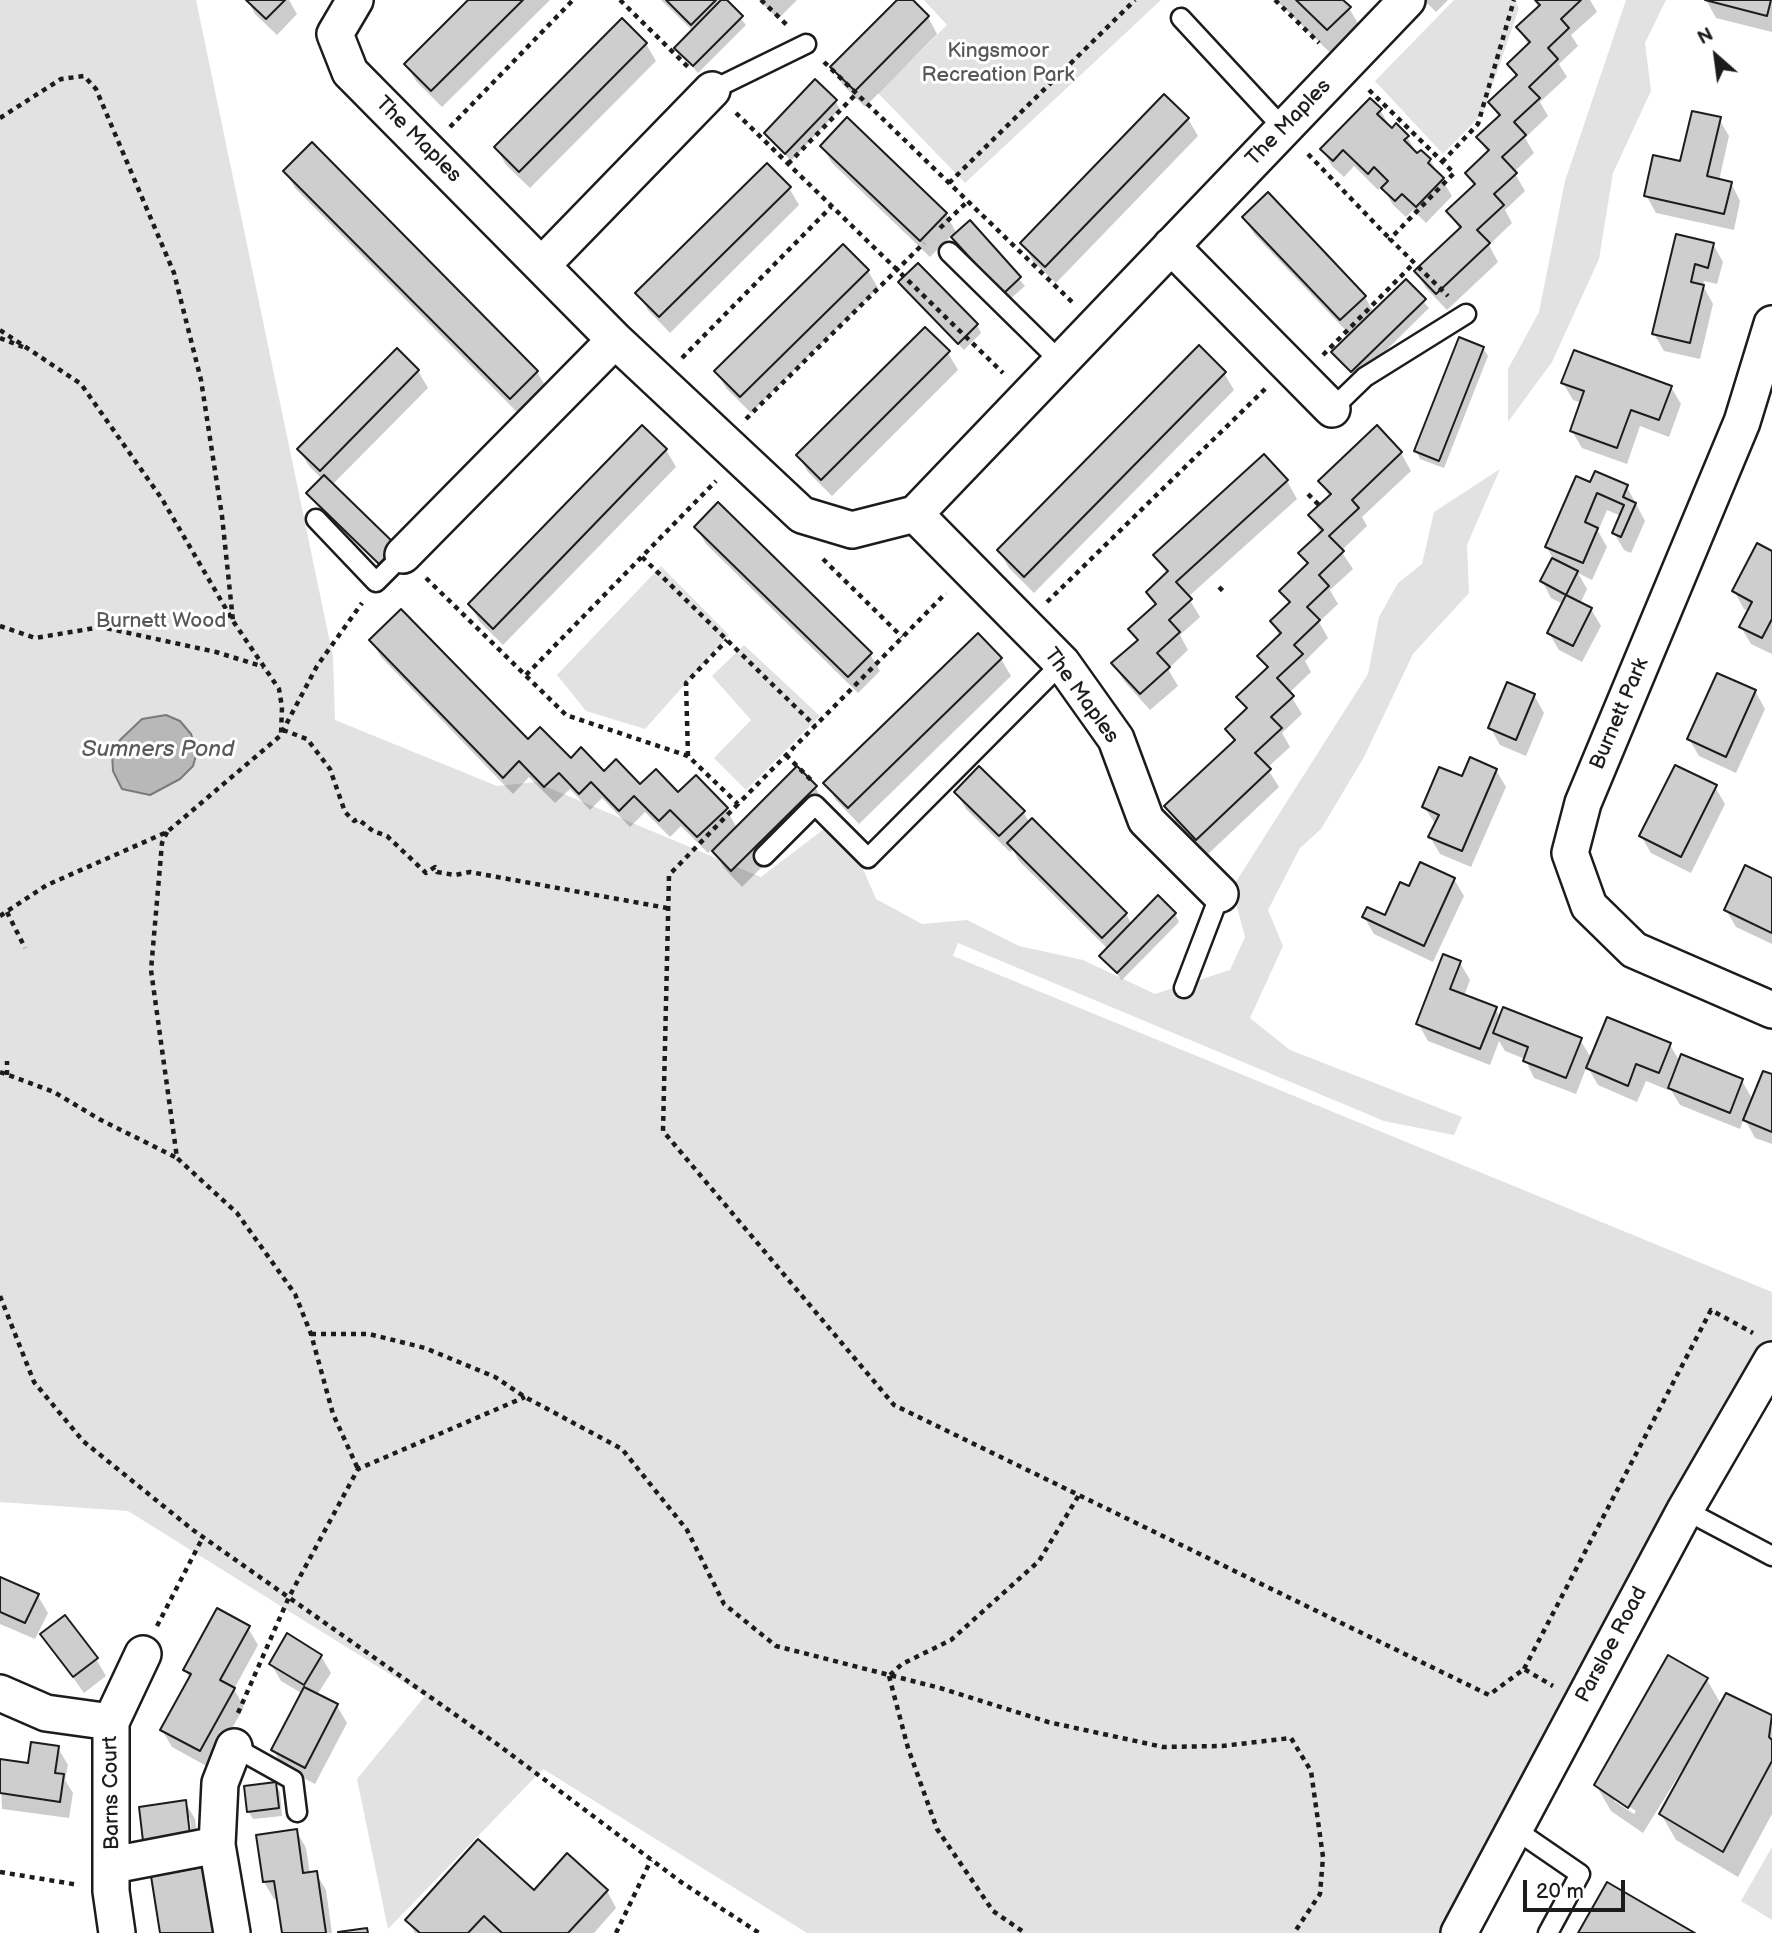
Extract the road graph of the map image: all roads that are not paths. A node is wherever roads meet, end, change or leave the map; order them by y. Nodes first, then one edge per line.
1 (355, 0) edge
2 (1407, 0) edge
3 (1181, 18) dead end
4 (806, 44) road end
5 (712, 90) joint
6 (1283, 128) junction
7 (1171, 246) junction
8 (949, 252) dead end
9 (542, 265) junction
10 (1466, 314) road end
11 (1772, 324) edge
12 (615, 340) junction
13 (1060, 362) junction
14 (1332, 409) joint
15 (915, 514) junction
16 (316, 519) dead end
17 (403, 555) joint
18 (1062, 663) junction
19 (764, 856) dead end
20 (1220, 894) joint
21 (1184, 988) dead end
22 (1772, 1010) edge
23 (1766, 1348) edge
24 (1685, 1510) junction
25 (1772, 1556) edge
26 (143, 1654) road end
27 (0, 1693) edge
28 (111, 1722) junction
29 (234, 1747) joint
30 (297, 1812) dead end
31 (1513, 1828) junction
32 (217, 1844) junction
33 (112, 1878) junction
34 (117, 1933) edge
35 (232, 1933) edge
36 (1459, 1933) edge
37 (1548, 1933) edge

1 - 9 street, The Maples
2 - 6 street, The Maples
3 - 6 lane
4 - 5 lane
5 - 9 street
6 - 7 street, The Maples
7 - 13 street, The Maples
7 - 14 street
8 - 13 lane
9 - 12 street, The Maples
10 - 14 lane
11 - 22 street, Burnett Park
12 - 15 street, The Maples
12 - 17 street
13 - 15 street, The Maples
15 - 18 street, The Maples
16 - 17 lane
18 - 19 lane
18 - 20 street, The Maples
20 - 21 lane
23 - 24 street, Parsloe Road
24 - 25 lane
24 - 31 street, Parsloe Road
26 - 28 street, Barns Court
27 - 28 street, Barns Court
28 - 33 street, Barns Court
29 - 30 lane
29 - 32 street
31 - 36 street, Parsloe Road
31 - 37 lane
32 - 33 street
32 - 35 street
33 - 34 street, Barns Court

